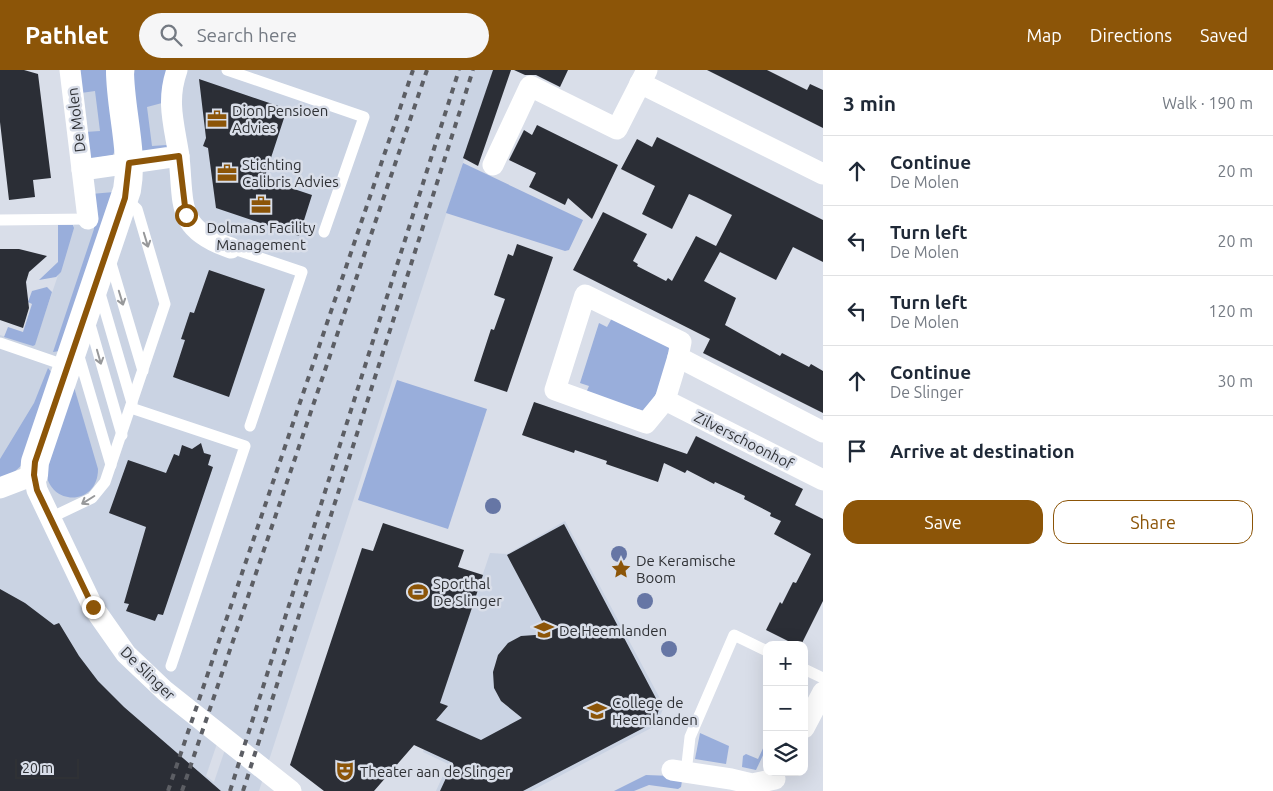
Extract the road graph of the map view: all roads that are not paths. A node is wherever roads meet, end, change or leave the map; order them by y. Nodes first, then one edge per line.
1 (70, 70) edge
2 (120, 70) edge
3 (177, 70) edge
4 (227, 70) edge
5 (644, 76) edge
6 (179, 156) junction
7 (129, 163) junction
8 (493, 165) dead end
9 (82, 170) junction
10 (823, 174) edge
11 (125, 198) junction
12 (88, 219) joint
13 (0, 220) edge
14 (324, 232) dead end
15 (231, 248) joint
16 (107, 251) junction
17 (97, 281) junction
18 (86, 312) junction
19 (0, 344) edge
20 (71, 355) junction
21 (678, 357) junction
22 (143, 371) junction
23 (665, 400) junction
24 (131, 405) junction
25 (250, 426) dead end
26 (823, 432) edge
27 (122, 435) junction
28 (112, 466) junction
29 (34, 475) junction
30 (823, 480) edge
31 (0, 488) edge
32 (50, 518) junction
33 (763, 649) edge
34 (171, 666) dead end
35 (808, 671) edge
36 (823, 678) edge
37 (823, 692) edge
38 (808, 720) edge
39 (679, 771) joint
40 (776, 781) edge
41 (291, 791) edge

1 - 9 street, De Molen
2 - 7 street
3 - 6 street
4 - 14 lane
5 - 8 street
5 - 10 street
6 - 7 street, De Molen
6 - 15 street
7 - 9 street, De Molen
7 - 11 street
9 - 12 street, De Molen
11 - 16 street
11 -> 22 lane
12 - 13 lane
15 - 25 lane
16 - 17 street
16 -> 22 lane
17 - 18 street
17 - 24 lane
18 - 20 street
18 -> 27 lane
19 - 20 lane
20 - 28 lane
20 - 29 street
21 - 23 street
21 - 23 street
21 - 26 street
22 - 24 lane
23 - 30 street, Zilverschoonhof
24 - 27 lane
24 - 34 lane
27 - 28 lane
28 -> 32 lane
29 - 31 street
29 - 32 street
32 - 41 street, De Slinger
33 - 39 lane
35 - 36 lane
37 - 38 street
39 - 40 street

